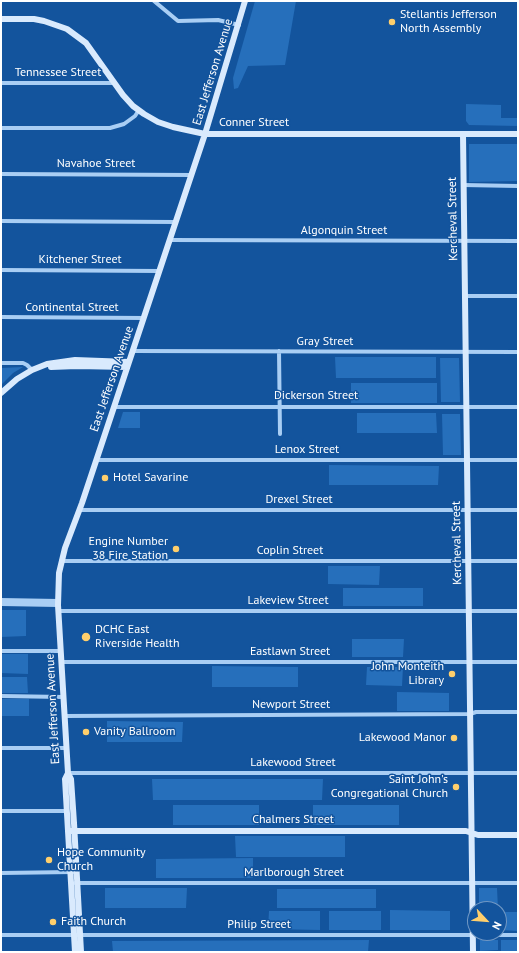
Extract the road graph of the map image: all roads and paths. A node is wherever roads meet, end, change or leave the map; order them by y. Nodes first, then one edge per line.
1 (154, 1) edge
2 (245, 1) edge
3 (1, 19) edge
4 (239, 24) junction
5 (1, 83) edge
6 (114, 83) junction
7 (139, 110) junction
8 (1, 128) edge
9 (205, 134) junction
10 (463, 134) junction
11 (518, 134) edge
12 (1, 174) edge
13 (192, 175) junction
14 (464, 185) junction
15 (518, 186) edge
16 (1, 221) edge
17 (176, 222) junction
18 (170, 240) junction
19 (464, 241) junction
20 (518, 241) edge
21 (1, 270) edge
22 (160, 271) junction
23 (465, 296) junction
24 (518, 296) edge
25 (1, 317) edge
26 (144, 318) junction
27 (133, 351) junction
28 (279, 351) junction
29 (465, 352) junction
30 (518, 352) edge
31 (1, 363) edge
32 (128, 365) junction
33 (32, 370) junction
34 (1, 393) edge
35 (114, 407) junction
36 (280, 407) junction
37 (466, 407) junction
38 (518, 407) edge
39 (280, 434) dead end
40 (96, 460) junction
41 (467, 460) junction
42 (518, 460) edge
43 (79, 510) junction
44 (468, 510) junction
45 (518, 510) edge
46 (61, 561) junction
47 (468, 561) junction
48 (518, 561) edge
49 (1, 600) edge
50 (1, 604) edge
51 (58, 606) junction
52 (469, 611) junction
53 (518, 611) edge
54 (1, 651) edge
55 (61, 651) junction
56 (62, 662) junction
57 (470, 662) junction
58 (518, 662) edge
59 (1, 696) edge
60 (64, 697) junction
61 (518, 712) edge
62 (470, 714) junction
63 (64, 716) junction
64 (1, 748) edge
65 (66, 748) junction
66 (68, 773) junction
67 (471, 773) junction
68 (518, 773) edge
69 (1, 811) edge
70 (67, 811) junction
71 (68, 831) junction
72 (75, 831) junction
73 (472, 832) junction
74 (518, 835) edge
75 (73, 872) junction
76 (1, 873) edge
77 (473, 883) junction
78 (518, 883) edge
79 (74, 884) junction
80 (473, 901) edge
81 (467, 934) edge
82 (507, 934) edge
83 (518, 934) edge
84 (1, 935) edge
85 (77, 935) junction
86 (473, 941) edge
87 (74, 952) edge
88 (81, 952) edge
89 (473, 952) edge

1 - 4 street
2 - 4 street, East Jefferson Avenue
3 - 6 street, Conner Street
4 - 9 street, East Jefferson Avenue
5 - 6 street, Tennessee Street
6 - 7 street, Conner Street
7 - 8 street
7 - 9 street, Conner Street
9 - 10 street, Conner Street
9 - 13 street, East Jefferson Avenue
10 - 11 street, Conner Street
10 - 14 street, Kercheval Street
12 - 13 street, Navahoe Street
13 - 17 street, East Jefferson Avenue
14 - 15 street
14 - 19 street, Kercheval Street
16 - 17 street
17 - 18 street, East Jefferson Avenue
18 - 19 street, Algonquin Street
18 - 22 street, East Jefferson Avenue
19 - 20 street, Algonquin Street
19 - 23 street, Kercheval Street
21 - 22 street, Kitchener Street
22 - 26 street, East Jefferson Avenue
23 - 24 street
23 - 29 street, Kercheval Street
25 - 26 street, Continental Street
26 - 27 street, East Jefferson Avenue
27 - 28 street, Gray Street
27 - 32 street, East Jefferson Avenue
28 - 29 street, Gray Street
28 - 36 street
29 - 30 street, Gray Street
29 - 37 street, Kercheval Street
31 - 33 street
32 - 33 street
32 - 35 street, East Jefferson Avenue
33 - 34 street
35 - 36 street, Dickerson Street
35 - 40 street, East Jefferson Avenue
36 - 37 street, Dickerson Street
36 - 39 street
37 - 38 street, Dickerson Street
37 - 41 street, Kercheval Street
40 - 41 street, Lenox Street
40 - 43 street, East Jefferson Avenue
41 - 42 street, Lenox Street
41 - 44 street, Kercheval Street
43 - 44 street, Drexel Street
43 - 46 street, East Jefferson Avenue
44 - 45 street, Drexel Street
44 - 47 street, Kercheval Street
46 - 47 street, Coplin Street
46 - 51 street, East Jefferson Avenue
47 - 48 street, Coplin Street
47 - 52 street, Kercheval Street
49 - 51 street
50 - 51 street
51 - 52 street, Lakeview Street
51 - 55 street, East Jefferson Avenue
52 - 53 street, Lakeview Street
52 - 57 street, Kercheval Street
54 - 55 street
55 - 56 street, East Jefferson Avenue
56 - 57 street, Eastlawn Street
56 - 60 street, East Jefferson Avenue
57 - 58 street, Eastlawn Street
57 - 62 street, Kercheval Street
59 - 60 street
60 - 63 street, East Jefferson Avenue
61 - 62 street, Newport Street
62 - 63 street, Newport Street
62 - 67 street, Kercheval Street
63 - 65 street, East Jefferson Avenue
64 - 65 street
65 - 66 street, East Jefferson Avenue
66 - 67 street, Lakewood Street
66 - 70 street, East Jefferson Avenue
66 - 72 street, East Jefferson Avenue
67 - 68 street, Lakewood Street
67 - 73 street, Kercheval Street
69 - 70 street
70 - 71 street, East Jefferson Avenue
71 - 72 street, Chalmers Street
71 - 75 street, East Jefferson Avenue
72 - 73 street, Chalmers Street
72 - 75 street, East Jefferson Avenue
73 - 74 street, Chalmers Street
73 - 77 street, Kercheval Street
75 - 76 street
75 - 79 street, East Jefferson Avenue
77 - 78 street, Marlborough Street
77 - 79 street, Marlborough Street
77 - 80 street, Kercheval Street
79 - 85 street, East Jefferson Avenue
81 - 85 street, Philip Street
82 - 83 street, Philip Street
84 - 85 street, Philip Street
85 - 87 street, East Jefferson Avenue
85 - 88 street, East Jefferson Avenue
86 - 89 street, Kercheval Street

